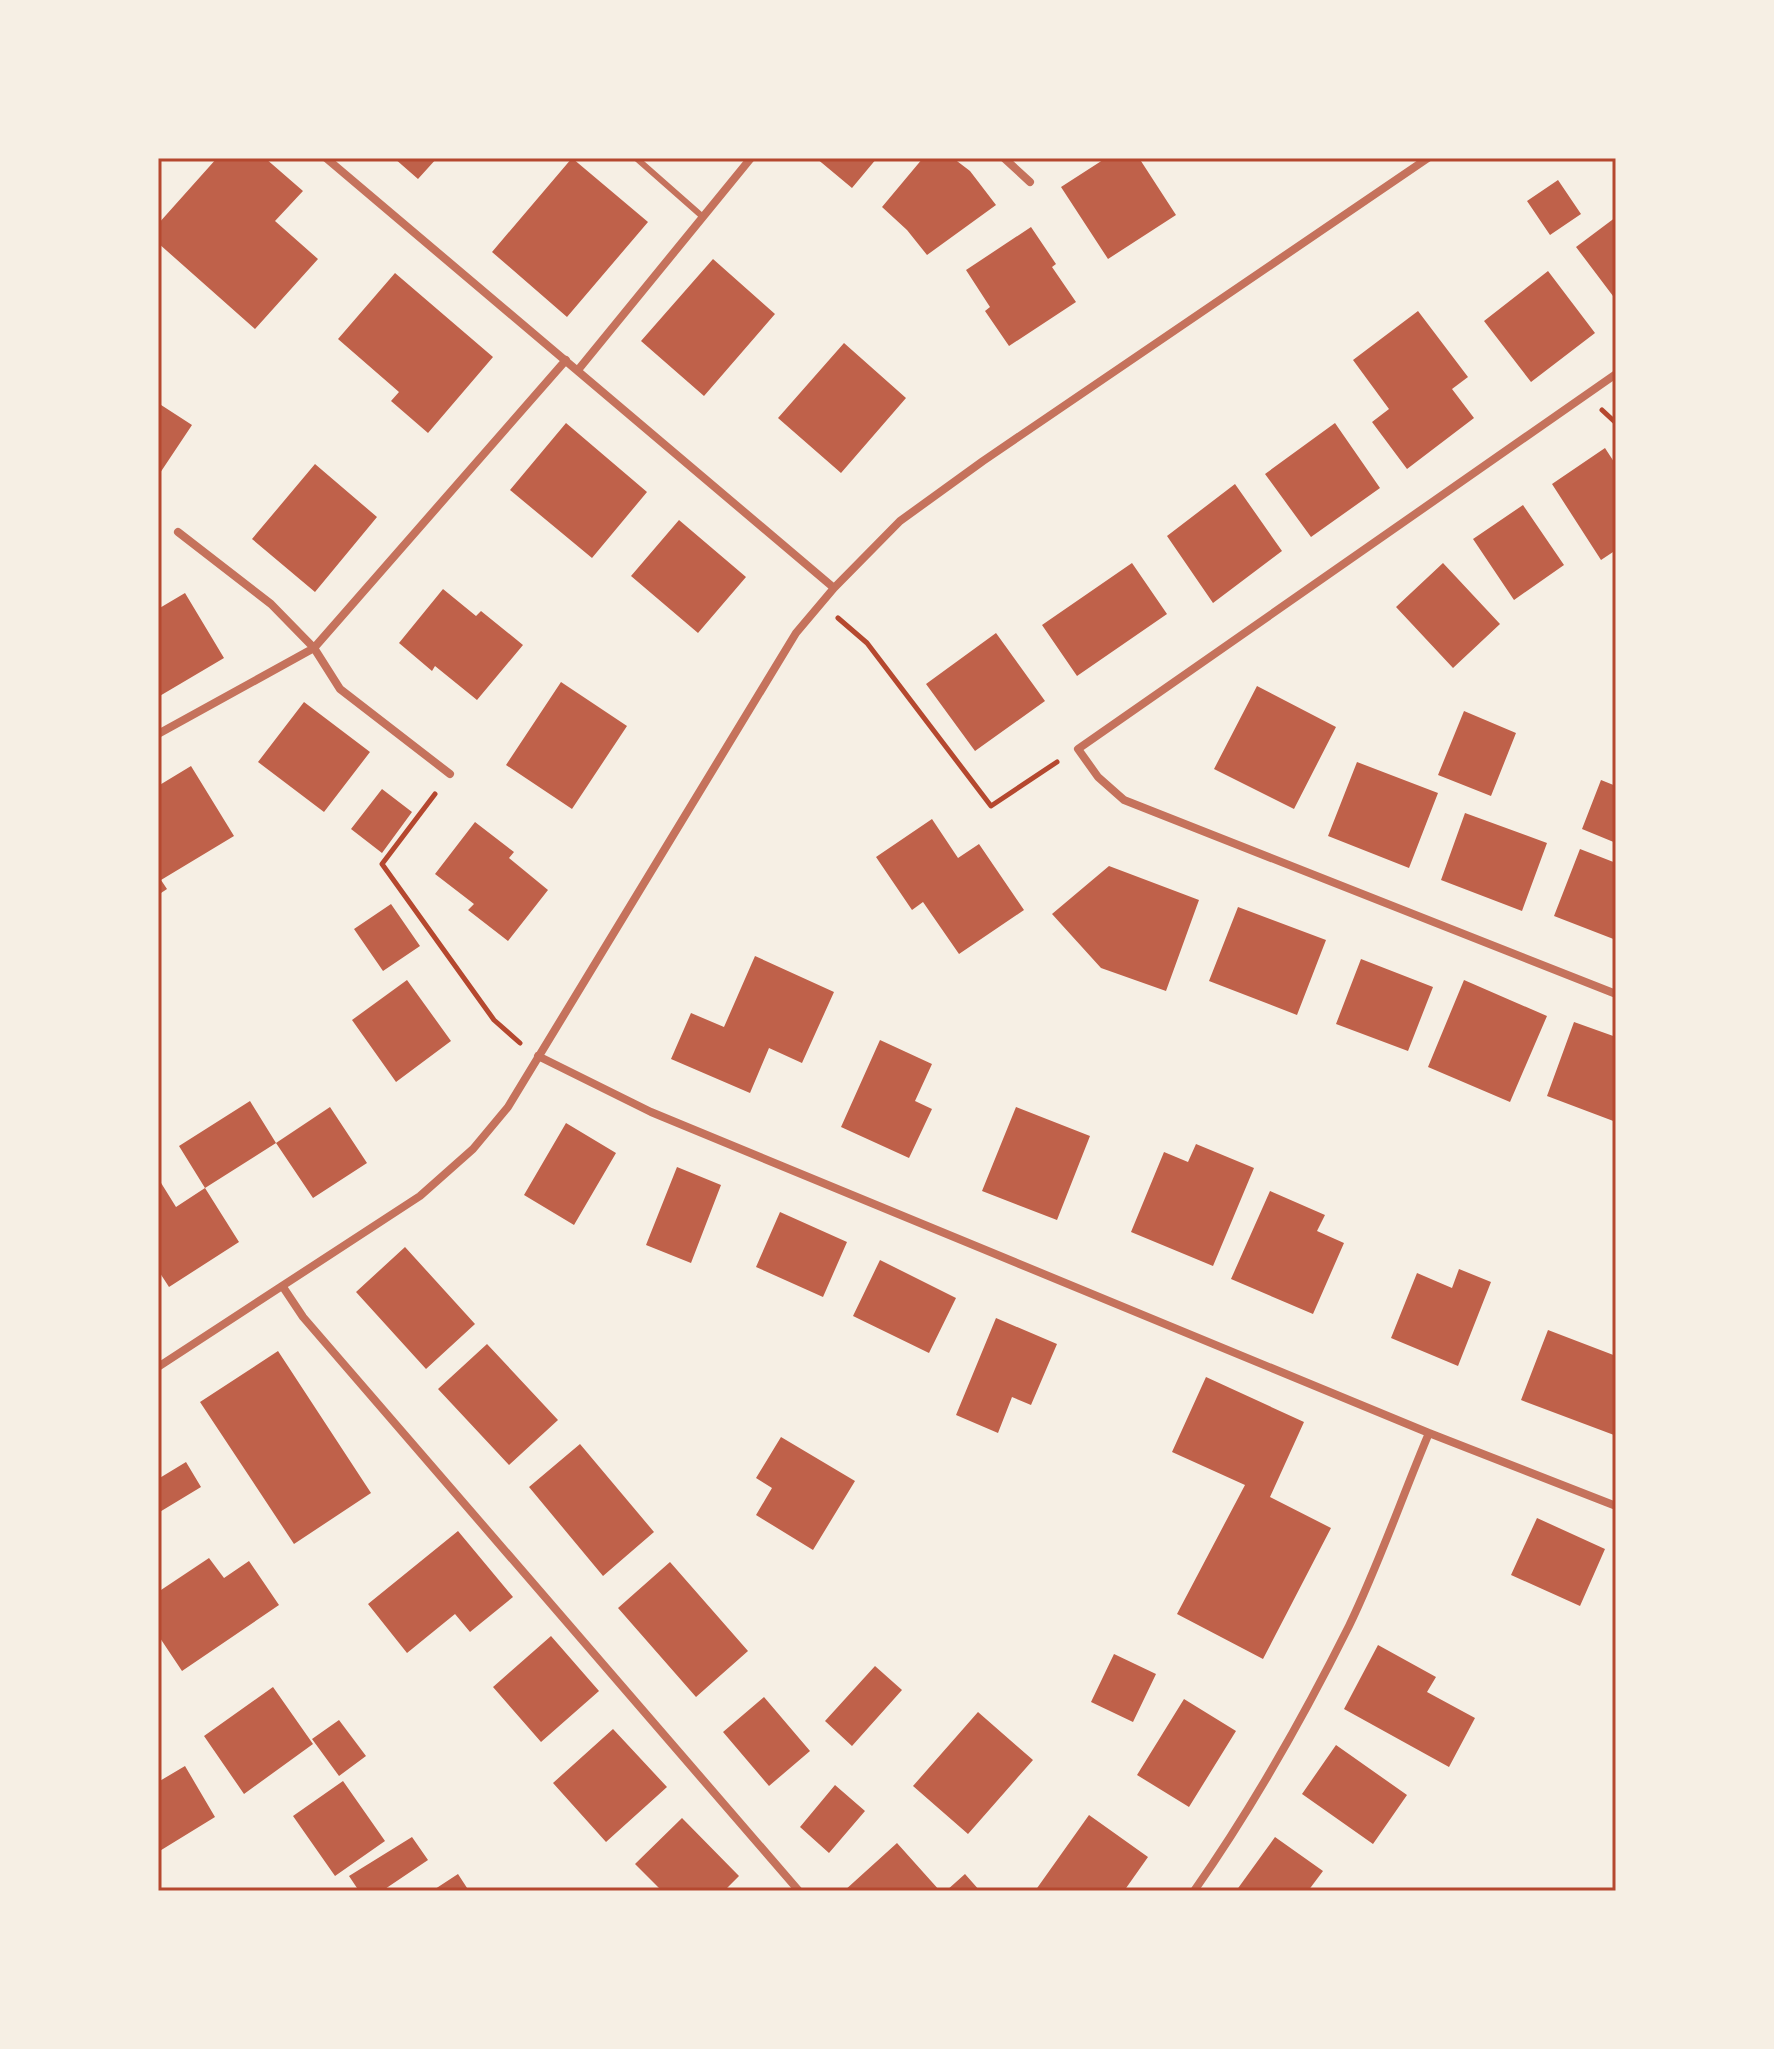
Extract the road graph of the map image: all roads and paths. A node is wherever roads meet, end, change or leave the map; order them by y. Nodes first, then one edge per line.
1 (326, 158) edge
2 (636, 158) edge
3 (751, 158) edge
4 (1004, 158) edge
5 (1428, 158) edge
6 (1030, 182) dead end
7 (703, 217) junction
8 (566, 360) junction
9 (578, 370) junction
10 (1616, 374) edge
11 (178, 532) dead end
12 (834, 588) junction
13 (821, 604) junction
14 (314, 648) junction
15 (158, 734) edge
16 (1078, 749) junction
17 (450, 774) joint
18 (1616, 994) edge
19 (538, 1056) junction
20 (283, 1287) junction
21 (158, 1367) edge
22 (1429, 1433) junction
23 (1616, 1506) edge
24 (799, 1891) edge
25 (1194, 1891) edge

1 - 8 street
2 - 7 lane
3 - 7 street
4 - 6 street
5 - 12 street
7 - 9 street
8 - 9 street
8 - 14 street
9 - 12 street
10 - 16 street
11 - 14 street
12 - 13 street
13 - 16 path
13 - 19 street
14 - 15 street
14 - 17 street
16 - 18 street
17 - 19 path
19 - 20 street
19 - 22 street
20 - 21 street
20 - 24 street
22 - 23 street
22 - 25 street

